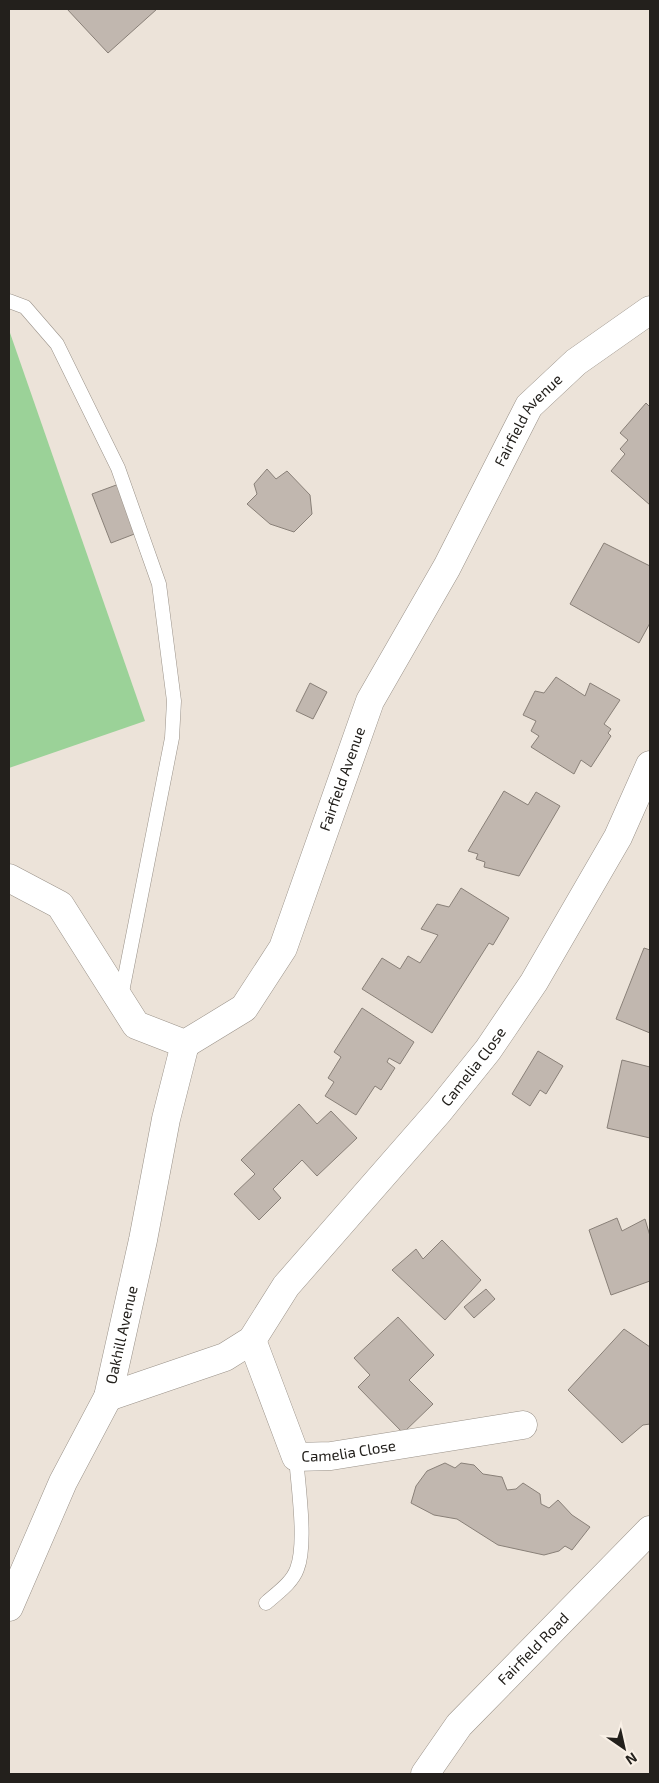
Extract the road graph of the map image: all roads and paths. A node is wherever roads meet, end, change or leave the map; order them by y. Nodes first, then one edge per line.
1 (9, 301) edge
2 (650, 310) edge
3 (650, 765) edge
4 (9, 878) edge
5 (120, 1000) junction
6 (185, 1044) junction
7 (252, 1340) junction
8 (108, 1397) junction
9 (523, 1425) dead end
10 (296, 1456) junction
11 (650, 1530) edge
12 (12, 1592) edge
13 (266, 1603) dead end
14 (424, 1774) edge

1 - 5 lane
2 - 6 street, Fairfield Avenue
3 - 7 street, Camelia Close
4 - 5 street
5 - 6 street
6 - 8 street, Oakhill Avenue
7 - 8 street, Camelia Close
7 - 10 street, Camelia Close
8 - 12 street, Oakhill Avenue
9 - 10 street, Camelia Close
10 - 13 lane
11 - 14 street, Fairfield Road

